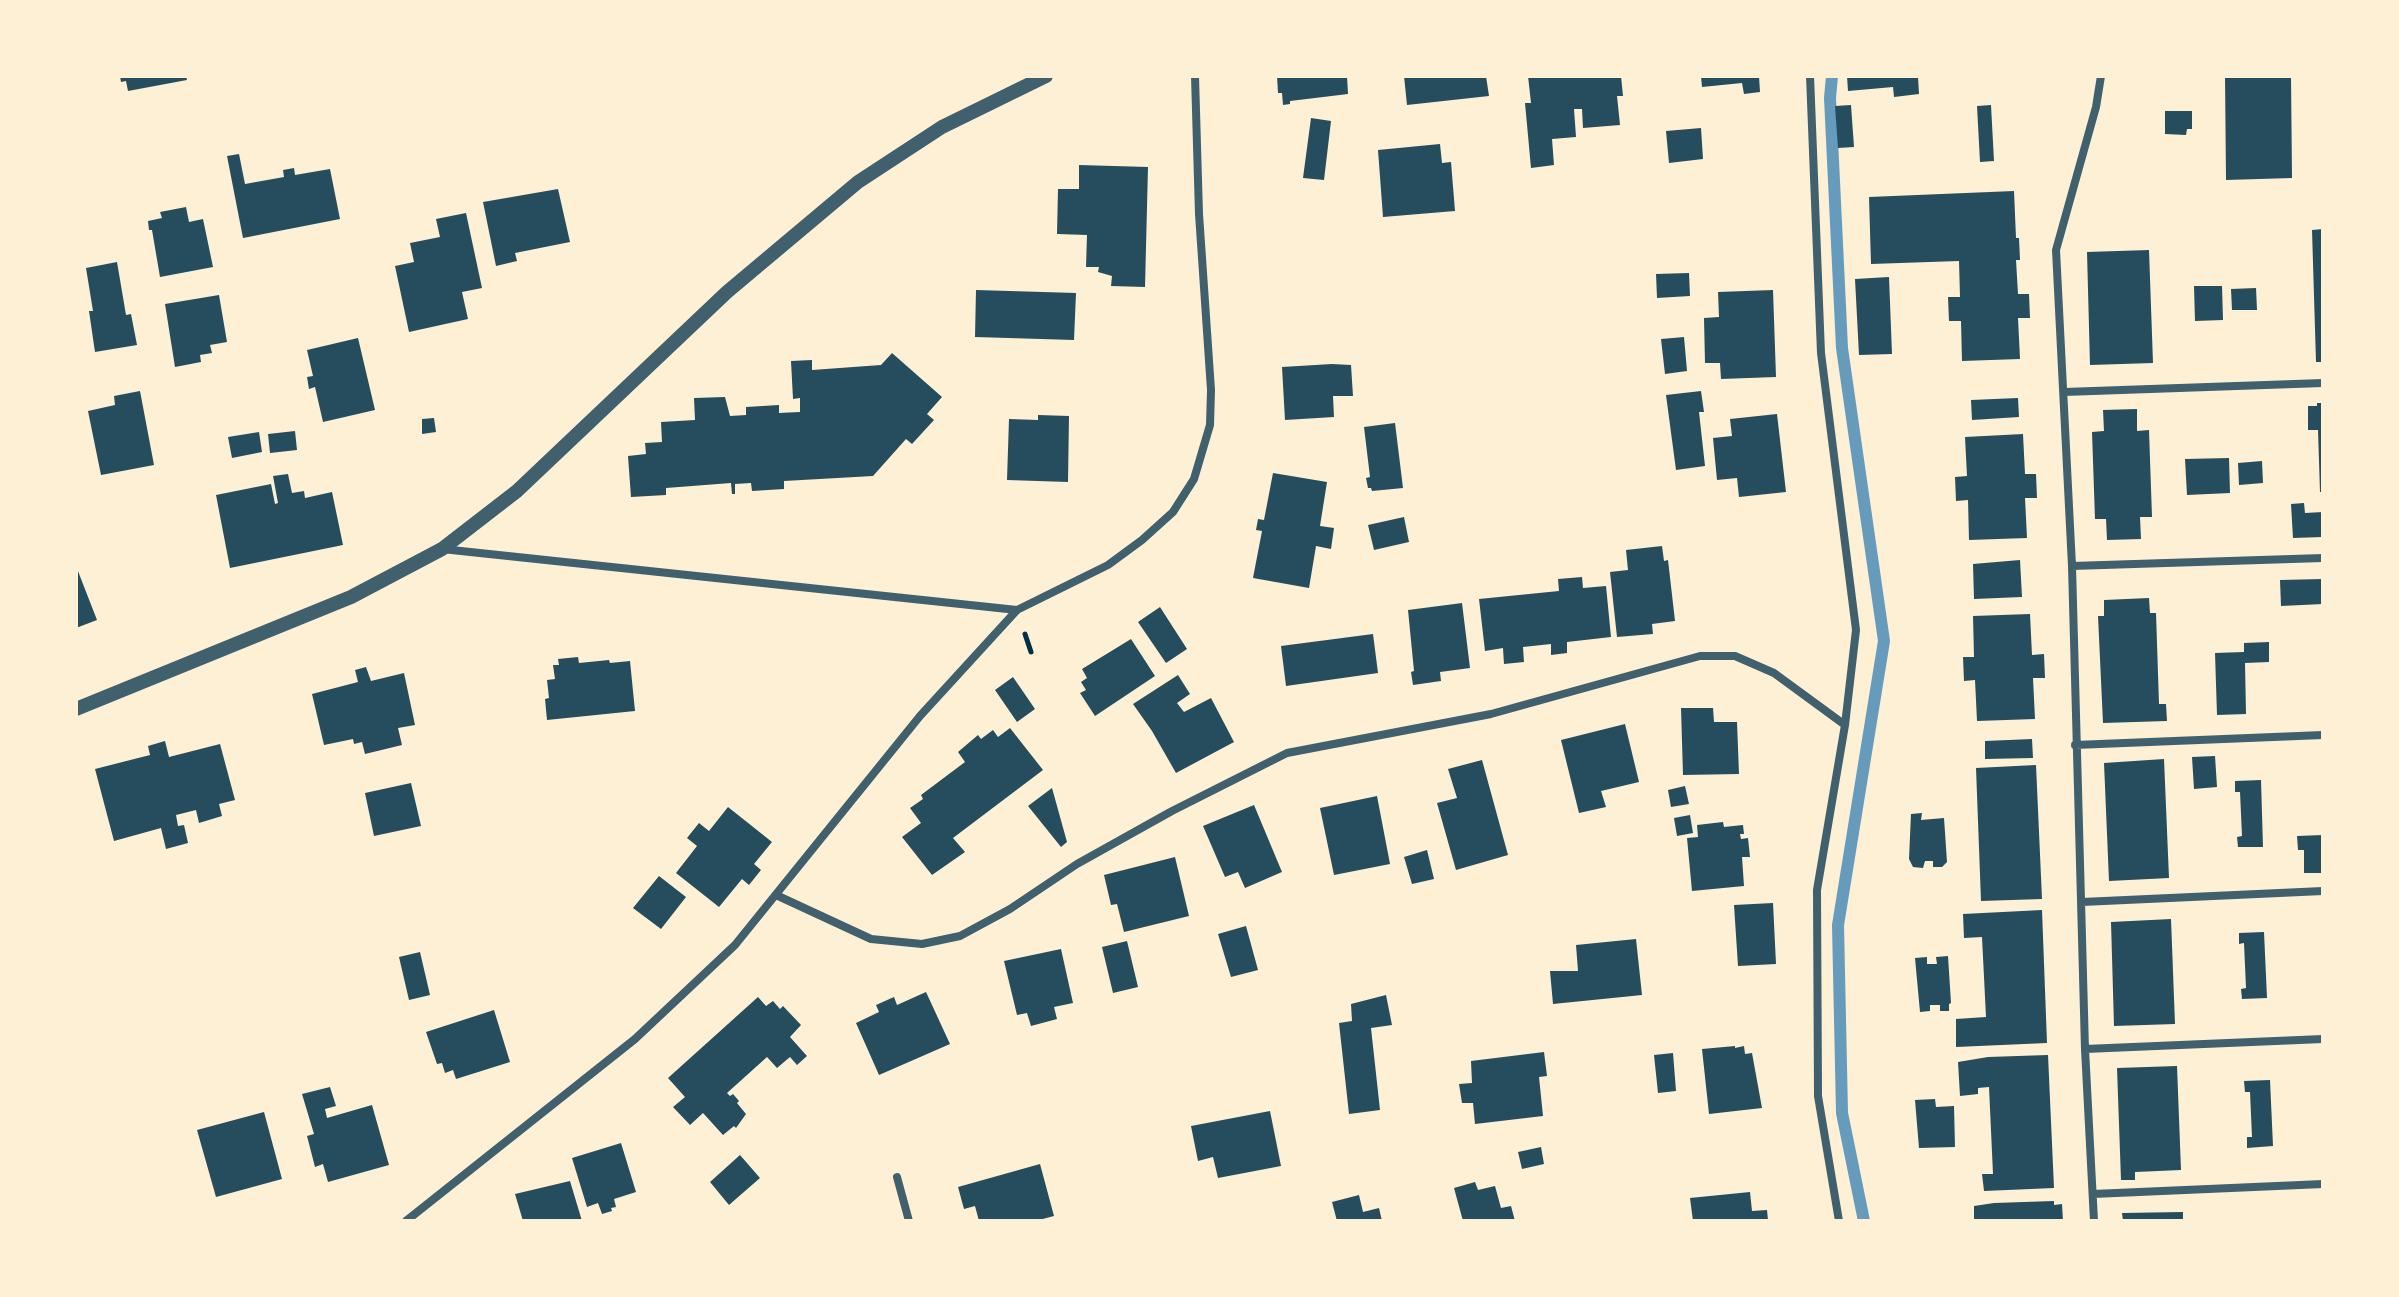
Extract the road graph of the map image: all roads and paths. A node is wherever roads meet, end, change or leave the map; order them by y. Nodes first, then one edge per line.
1 (1046, 76) edge
2 (1195, 76) edge
3 (1810, 76) edge
4 (2101, 76) edge
5 (2323, 383) edge
6 (2064, 392) junction
7 (442, 549) junction
8 (2323, 558) edge
9 (2072, 566) junction
10 (1017, 610) junction
11 (76, 709) edge
12 (1845, 725) junction
13 (2323, 735) edge
14 (2075, 745) junction
15 (2323, 891) edge
16 (776, 895) junction
17 (2082, 902) junction
18 (2323, 1039) edge
19 (2085, 1049) junction
20 (897, 1177) dead end
21 (2323, 1184) edge
22 (2093, 1194) junction
23 (406, 1221) edge
24 (909, 1221) edge
25 (1839, 1221) edge
26 (2094, 1221) edge

1 - 7 street
2 - 10 street
3 - 12 street
4 - 6 street
5 - 6 street
6 - 9 street
7 - 10 street
7 - 11 street
8 - 9 street
9 - 14 street
10 - 16 street
12 - 16 street
12 - 25 street
13 - 14 street
14 - 17 street
15 - 17 street
16 - 23 street
17 - 19 street
18 - 19 street
19 - 22 street
20 - 24 street
21 - 22 street
22 - 26 street

